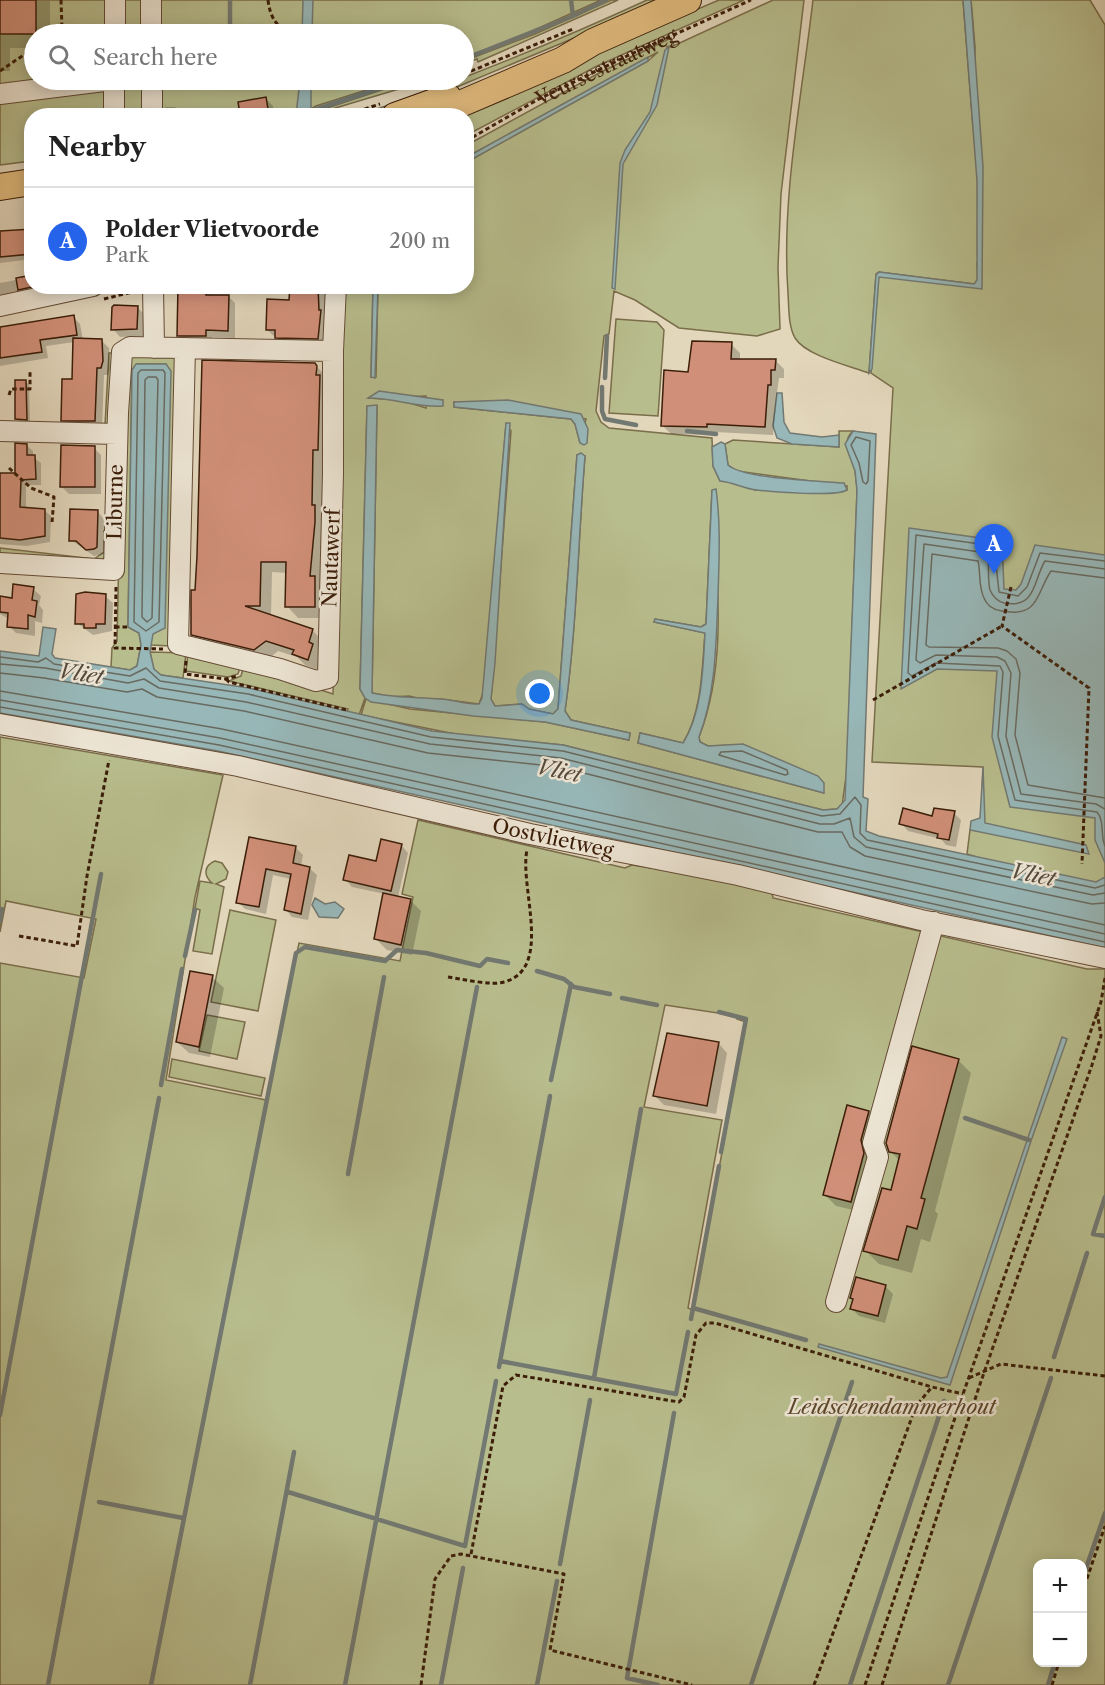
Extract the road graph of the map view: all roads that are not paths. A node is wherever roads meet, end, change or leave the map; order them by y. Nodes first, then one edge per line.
1 (115, 0) edge
2 (151, 0) edge
3 (688, 0) edge
4 (115, 24) edge
5 (151, 24) edge
6 (585, 35) junction
7 (474, 85) edge
8 (32, 90) edge
9 (113, 90) edge
10 (152, 90) edge
11 (462, 90) edge
12 (0, 94) edge
13 (114, 108) edge
14 (152, 108) edge
15 (417, 108) edge
16 (451, 108) edge
17 (24, 183) edge
18 (0, 187) edge
19 (24, 200) edge
20 (0, 203) edge
21 (56, 294) edge
22 (153, 294) edge
23 (336, 294) edge
24 (0, 306) edge
25 (154, 348) junction
26 (184, 348) junction
27 (333, 351) junction
28 (0, 431) edge
29 (117, 434) junction
30 (0, 563) edge
31 (0, 724) edge
32 (934, 922) junction
33 (1105, 958) edge
34 (836, 1302) dead end

1 - 4 street
2 - 5 street
3 - 6 main road, Veursestraatweg
6 - 7 main road, Veursestraatweg
6 - 16 main road, Veursestraatweg
8 - 12 street
9 - 13 street
10 - 14 street
11 - 15 main road, Veursestraatweg
17 - 18 main road
19 - 20 main road
21 - 24 street
22 - 25 street
23 - 27 street, Nautawerf
25 - 26 street
25 - 29 street, Liburne
26 - 27 street
26 - 27 street, Nautawerf
28 - 29 street
29 - 30 street, Liburne
31 - 32 street, Oostvlietweg
32 - 33 street, Oostvlietweg
32 - 34 street

